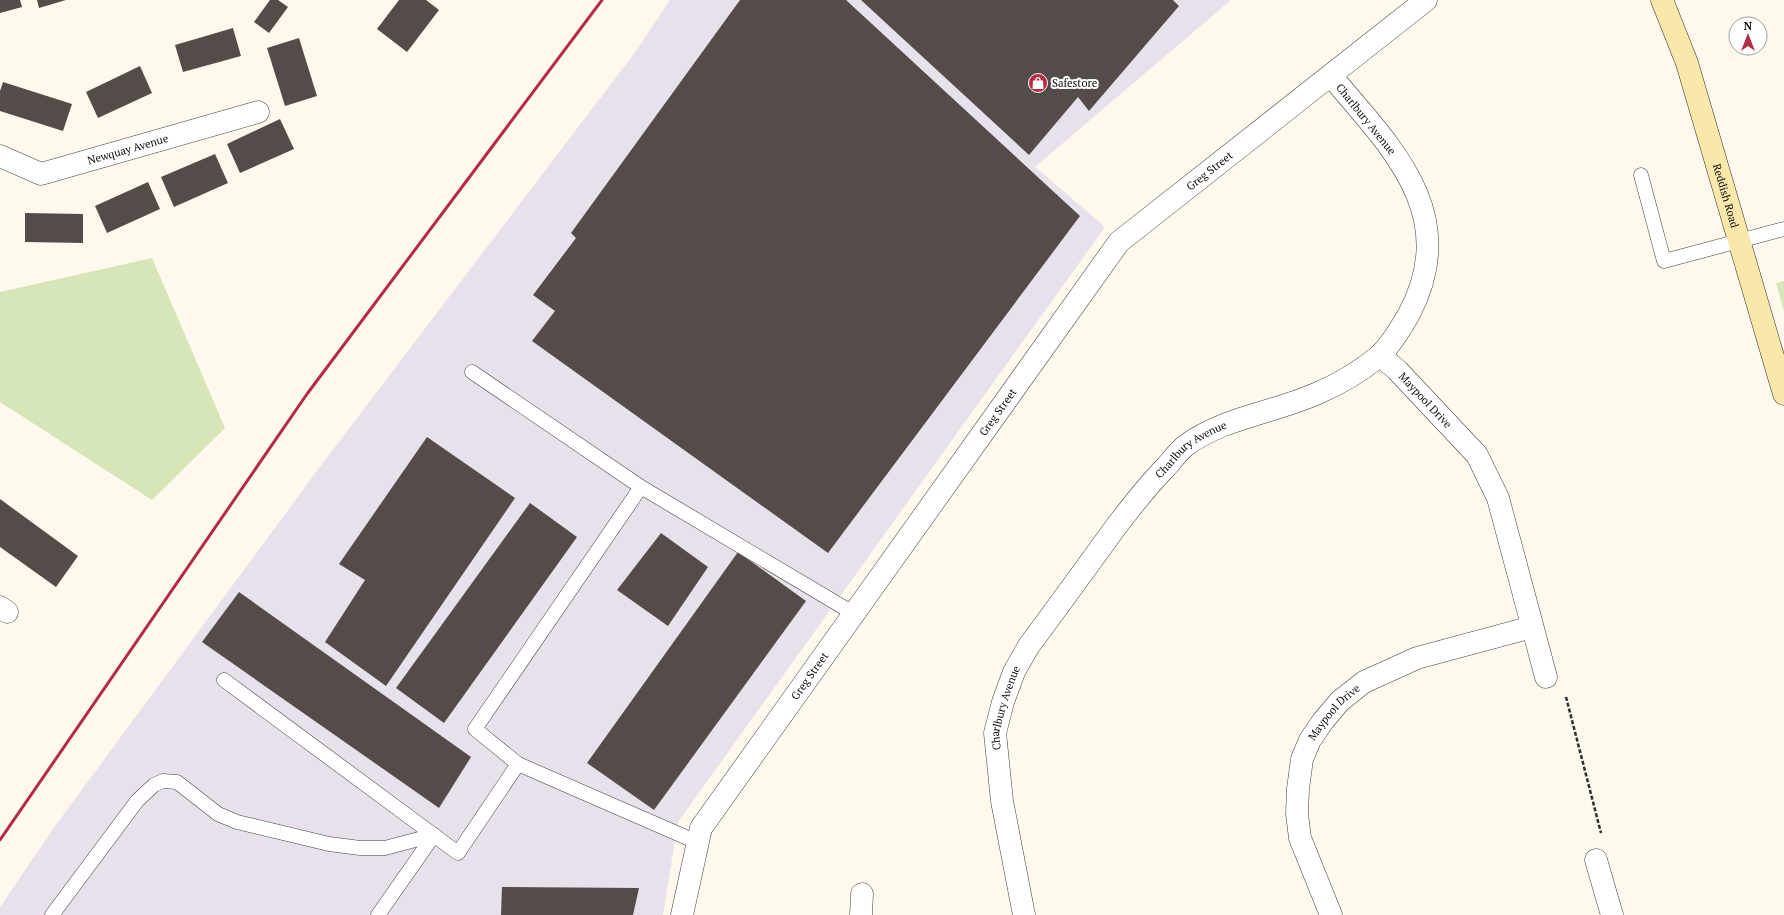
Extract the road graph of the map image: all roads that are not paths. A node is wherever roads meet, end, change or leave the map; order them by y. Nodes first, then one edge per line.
1 (1662, 0) edge
2 (1419, 2) edge
3 (1331, 76) junction
4 (258, 112) dead end
5 (0, 156) edge
6 (1641, 175) dead end
7 (1784, 229) edge
8 (1740, 240) junction
9 (1380, 355) junction
10 (472, 372) dead end
11 (1784, 394) edge
12 (642, 487) junction
13 (854, 613) junction
14 (1532, 627) junction
15 (1546, 677) road end
16 (224, 680) dead end
17 (518, 764) junction
18 (434, 834) junction
19 (697, 842) junction
20 (1596, 860) road end
21 (862, 894) dead end
22 (52, 915) edge
23 (378, 915) edge
24 (682, 915) edge
25 (861, 915) edge
26 (1024, 915) edge
27 (1331, 915) edge
28 (1612, 915) edge

1 - 8 main road, Reddish Road
2 - 3 street, Greg Street
3 - 9 street, Charlbury Avenue
3 - 13 street, Greg Street
4 - 5 street, Newquay Avenue
6 - 8 lane
7 - 8 lane
8 - 11 main road, Reddish Road
9 - 14 street, Maypool Drive
9 - 26 street, Charlbury Avenue
10 - 12 lane
12 - 13 lane
12 - 17 lane
13 - 19 street, Greg Street
14 - 15 street, Maypool Drive
14 - 27 street, Maypool Drive
16 - 18 lane
17 - 18 lane
17 - 19 lane
18 - 22 lane
18 - 23 lane
19 - 24 street, Greg Street
20 - 28 street
21 - 25 street

